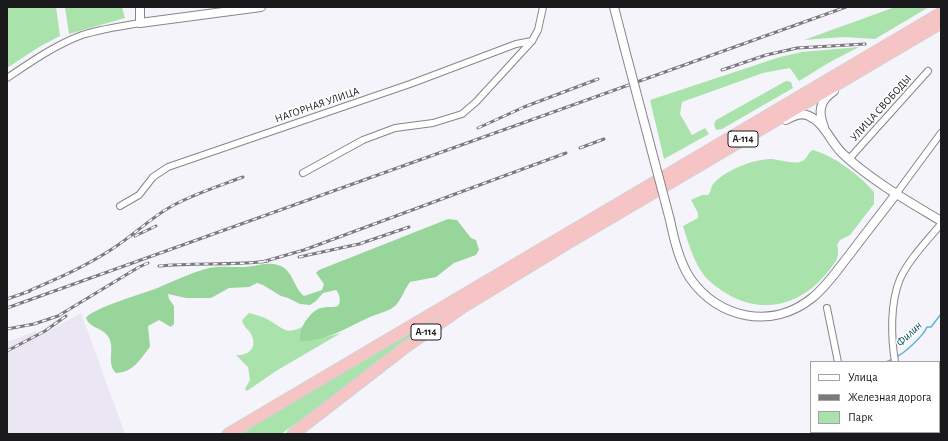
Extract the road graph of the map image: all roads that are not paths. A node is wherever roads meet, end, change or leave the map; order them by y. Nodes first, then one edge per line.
1 (140, 7) edge
2 (261, 7) edge
3 (543, 7) edge
4 (614, 7) edge
5 (941, 12) edge
6 (140, 23) junction
7 (941, 23) edge
8 (941, 28) edge
9 (532, 40) junction
10 (928, 71) dead end
11 (7, 78) edge
12 (941, 133) edge
13 (828, 135) junction
14 (848, 159) junction
15 (303, 173) dead end
16 (680, 177) junction
17 (896, 194) junction
18 (120, 206) dead end
19 (941, 222) edge
20 (827, 308) dead end
21 (838, 361) edge
22 (895, 361) edge
23 (356, 386) junction
24 (300, 391) junction
25 (228, 434) edge
26 (236, 434) edge
27 (286, 434) edge
28 (293, 434) edge

1 - 6 street
2 - 6 street
3 - 9 street
4 - 17 street, bridge
5 - 24 highway, А-114
6 - 11 street
7 - 16 highway, А-114
8 - 13 street
9 - 15 street
9 - 18 street, НАГОРНАЯ УЛИЦА
10 - 14 street, УЛИЦА СВОБОДЫ
12 - 17 street
13 - 14 street
13 - 16 street
14 - 17 street
16 - 23 highway, А-114
17 - 19 street
19 - 22 street
20 - 21 street
23 - 27 highway, А-114
23 - 28 highway, А-114
24 - 25 highway, А-114
24 - 26 highway, А-114

